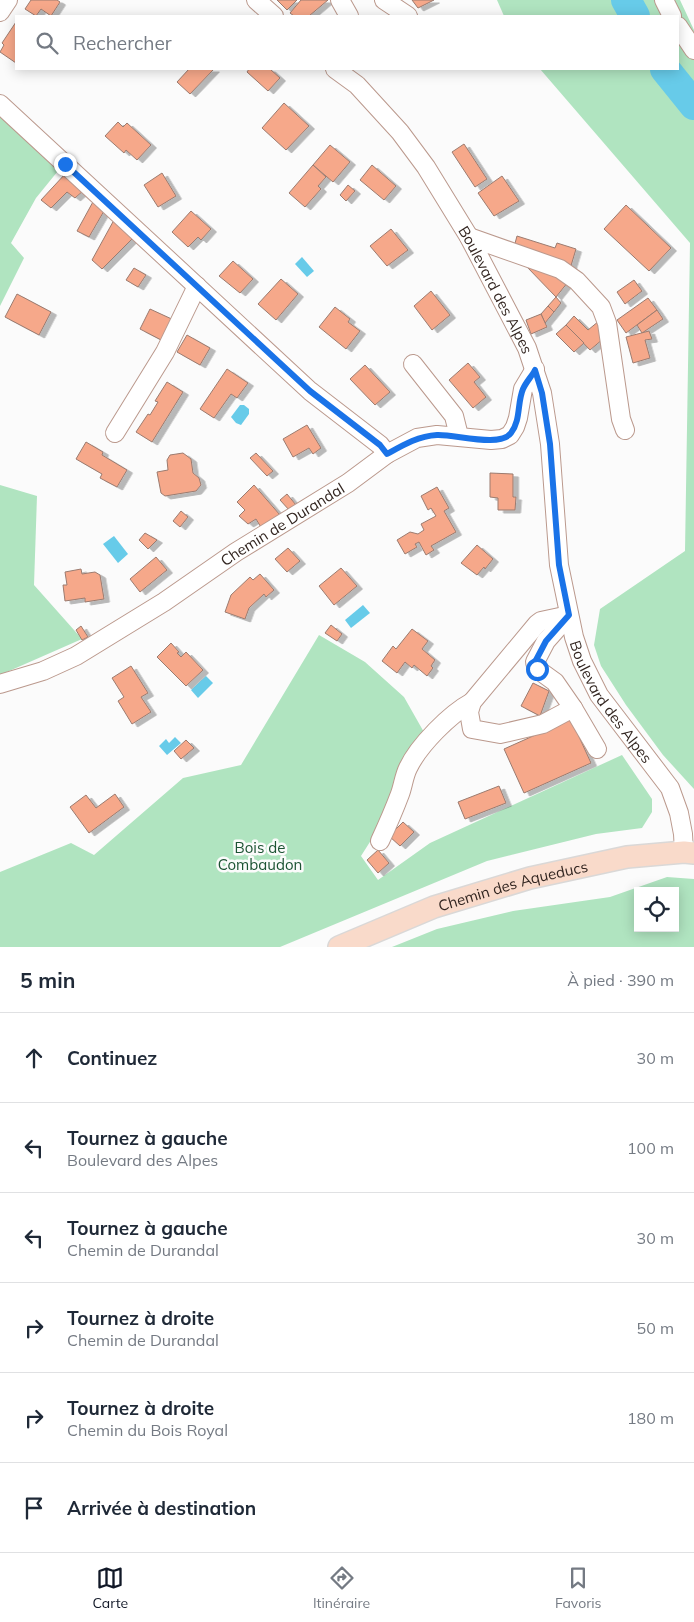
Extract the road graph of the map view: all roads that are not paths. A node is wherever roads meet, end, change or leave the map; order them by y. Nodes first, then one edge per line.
1 (8, 0) edge
2 (256, 0) edge
3 (340, 0) edge
4 (384, 0) edge
5 (664, 0) edge
6 (0, 12) edge
7 (273, 15) edge
8 (348, 15) edge
9 (406, 15) edge
10 (672, 15) edge
11 (679, 28) edge
12 (694, 50) edge
13 (338, 70) edge
14 (360, 77) edge
15 (0, 104) edge
16 (469, 237) junction
17 (197, 286) junction
18 (413, 364) dead end
19 (535, 370) junction
20 (625, 430) dead end
21 (115, 433) dead end
22 (459, 436) junction
23 (387, 454) junction
24 (569, 615) junction
25 (0, 684) edge
26 (472, 702) junction
27 (573, 708) junction
28 (597, 750) dead end
29 (380, 841) dead end
30 (689, 853) edge
31 (339, 947) edge

1 - 6 street
2 - 7 street
3 - 8 street
4 - 9 street
5 - 10 street
11 - 12 street
13 - 14 street, Boulevard des Alpes
14 - 16 street, Boulevard des Alpes
15 - 17 street
16 - 19 street, Boulevard des Alpes
16 - 20 street
17 - 21 street
17 - 23 street
18 - 22 street
19 - 22 street, Chemin de Durandal
19 - 24 street, Boulevard des Alpes
22 - 23 street, Chemin de Durandal
23 - 25 street, Chemin de Durandal
24 - 26 street
24 - 27 street
24 - 30 street, Boulevard des Alpes
26 - 27 street
26 - 29 street
27 - 28 street
30 - 31 main road, Chemin des Aqueducs

